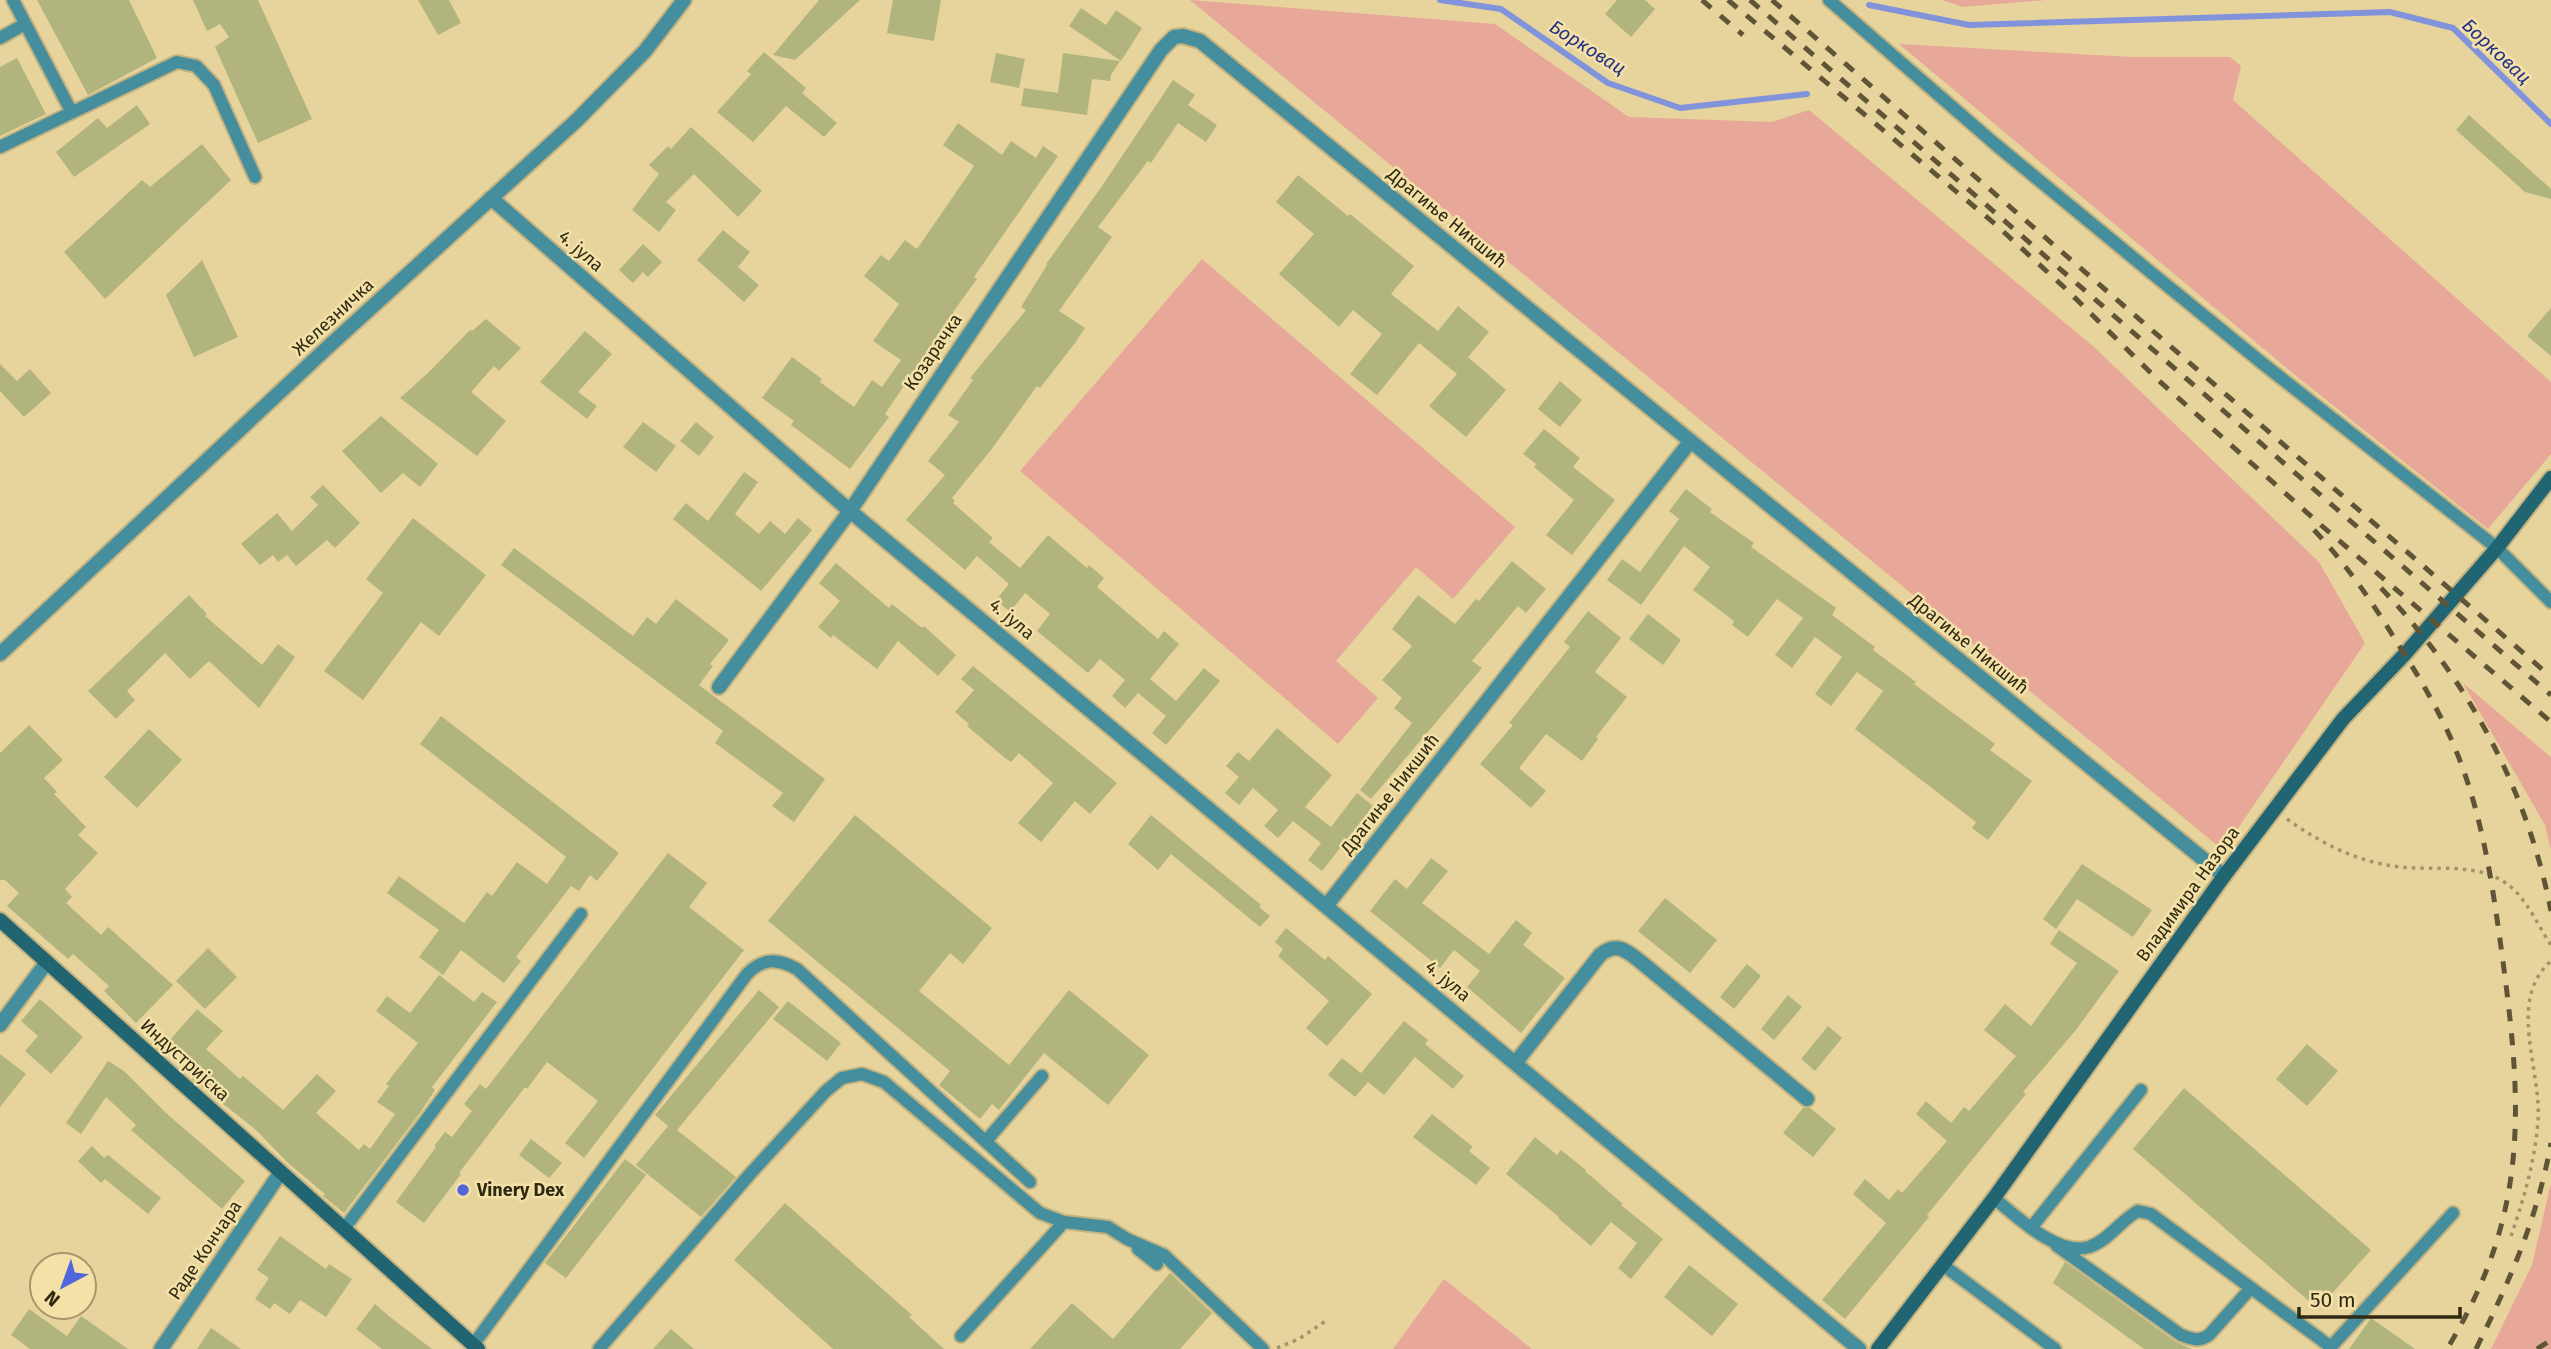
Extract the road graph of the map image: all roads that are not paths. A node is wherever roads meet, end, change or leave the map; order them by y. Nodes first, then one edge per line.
1 (13, 0) edge
2 (684, 0) edge
3 (1829, 0) edge
4 (25, 24) junction
5 (1174, 37) joint
6 (0, 38) edge
7 (71, 111) junction
8 (0, 147) edge
9 (254, 177) dead end
10 (491, 198) junction
11 (1690, 442) junction
12 (2551, 478) edge
13 (850, 511) junction
14 (2497, 548) junction
15 (2551, 602) edge
16 (0, 654) edge
17 (719, 687) dead end
18 (2224, 876) junction
19 (1327, 905) junction
20 (581, 914) dead end
21 (0, 920) edge
22 (47, 962) junction
23 (0, 1025) edge
24 (1516, 1062) junction
25 (1042, 1076) dead end
26 (2141, 1090) dead end
27 (1807, 1100) dead end
28 (986, 1141) junction
29 (281, 1172) junction
30 (1030, 1182) dead end
31 (1994, 1198) junction
32 (2453, 1213) dead end
33 (1064, 1222) junction
34 (344, 1229) junction
35 (2036, 1231) junction
36 (1127, 1239) junction
37 (1157, 1264) dead end
38 (1942, 1265) junction
39 (2251, 1288) junction
40 (961, 1336) dead end
41 (475, 1347) edge
42 (2330, 1348) edge
43 (161, 1349) edge
44 (599, 1349) edge
45 (1265, 1349) edge
46 (1859, 1349) edge
47 (1878, 1349) edge
48 (2055, 1349) edge

1 - 4 lane
2 - 10 street, Железничка
3 - 14 lane
4 - 6 lane
4 - 7 lane
5 - 11 street, Драгиње Никшић
5 - 13 street, Козарачка
7 - 8 lane
7 - 9 lane
10 - 13 street, 4. јула
10 - 16 street, Железничка
11 - 18 street, Драгиње Никшић
11 - 19 street, Драгиње Никшић
12 - 14 street, Владимира Назора
13 - 17 street, Козарачка
13 - 19 street, 4. јула
14 - 15 lane
14 - 18 street, Владимира Назора
18 - 31 street, Владимира Назора
19 - 24 street, 4. јула
20 - 34 lane
21 - 22 street, Индустријска
22 - 23 street
22 - 29 street, Индустријска
24 - 27 street
24 - 46 street, 4. јула
25 - 28 lane
26 - 35 lane
28 - 30 lane
28 - 41 lane
29 - 34 street, Индустријска
29 - 43 street, Раде Кончара
31 - 35 lane
31 - 38 street, Владимира Назора
32 - 42 lane
33 - 36 lane
33 - 40 lane
33 - 44 lane
34 - 41 street, Индустријска
35 - 39 lane
35 - 39 lane
36 - 37 lane
36 - 45 lane
38 - 47 street, Владимира Назора
38 - 48 lane
39 - 42 lane

